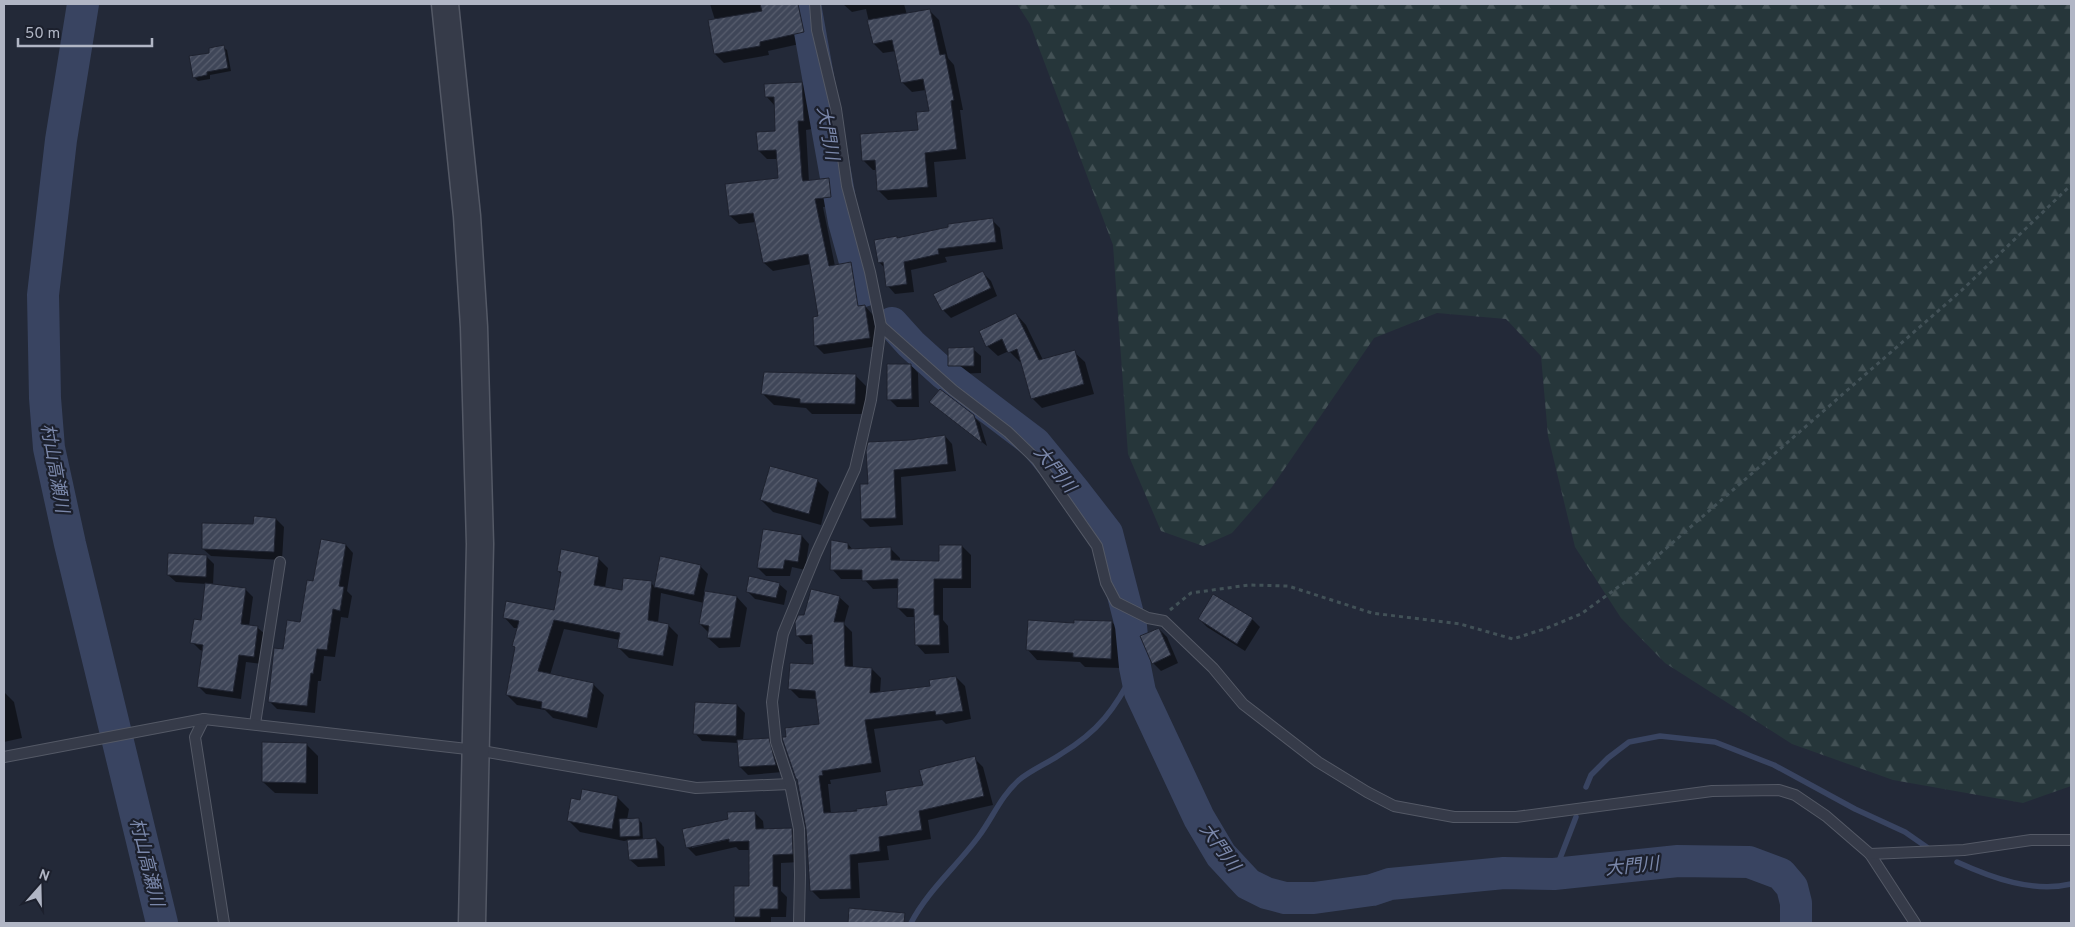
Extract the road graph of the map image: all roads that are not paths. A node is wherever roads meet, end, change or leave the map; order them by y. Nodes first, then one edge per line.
1 (445, 4) edge
2 (815, 4) edge
3 (881, 326) junction
4 (280, 562) dead end
5 (199, 720) junction
6 (255, 724) junction
7 (476, 750) junction
8 (4, 757) edge
9 (790, 784) junction
10 (2071, 840) edge
11 (1870, 854) junction
12 (224, 923) edge
13 (472, 923) edge
14 (799, 923) edge
15 (1915, 923) edge

1 - 7 street
2 - 3 lane
3 - 9 lane
3 - 11 lane
4 - 6 lane
5 - 6 lane
5 - 8 lane
5 - 12 lane
6 - 7 lane
7 - 9 lane
7 - 13 street
9 - 14 lane
10 - 11 lane
11 - 15 lane

